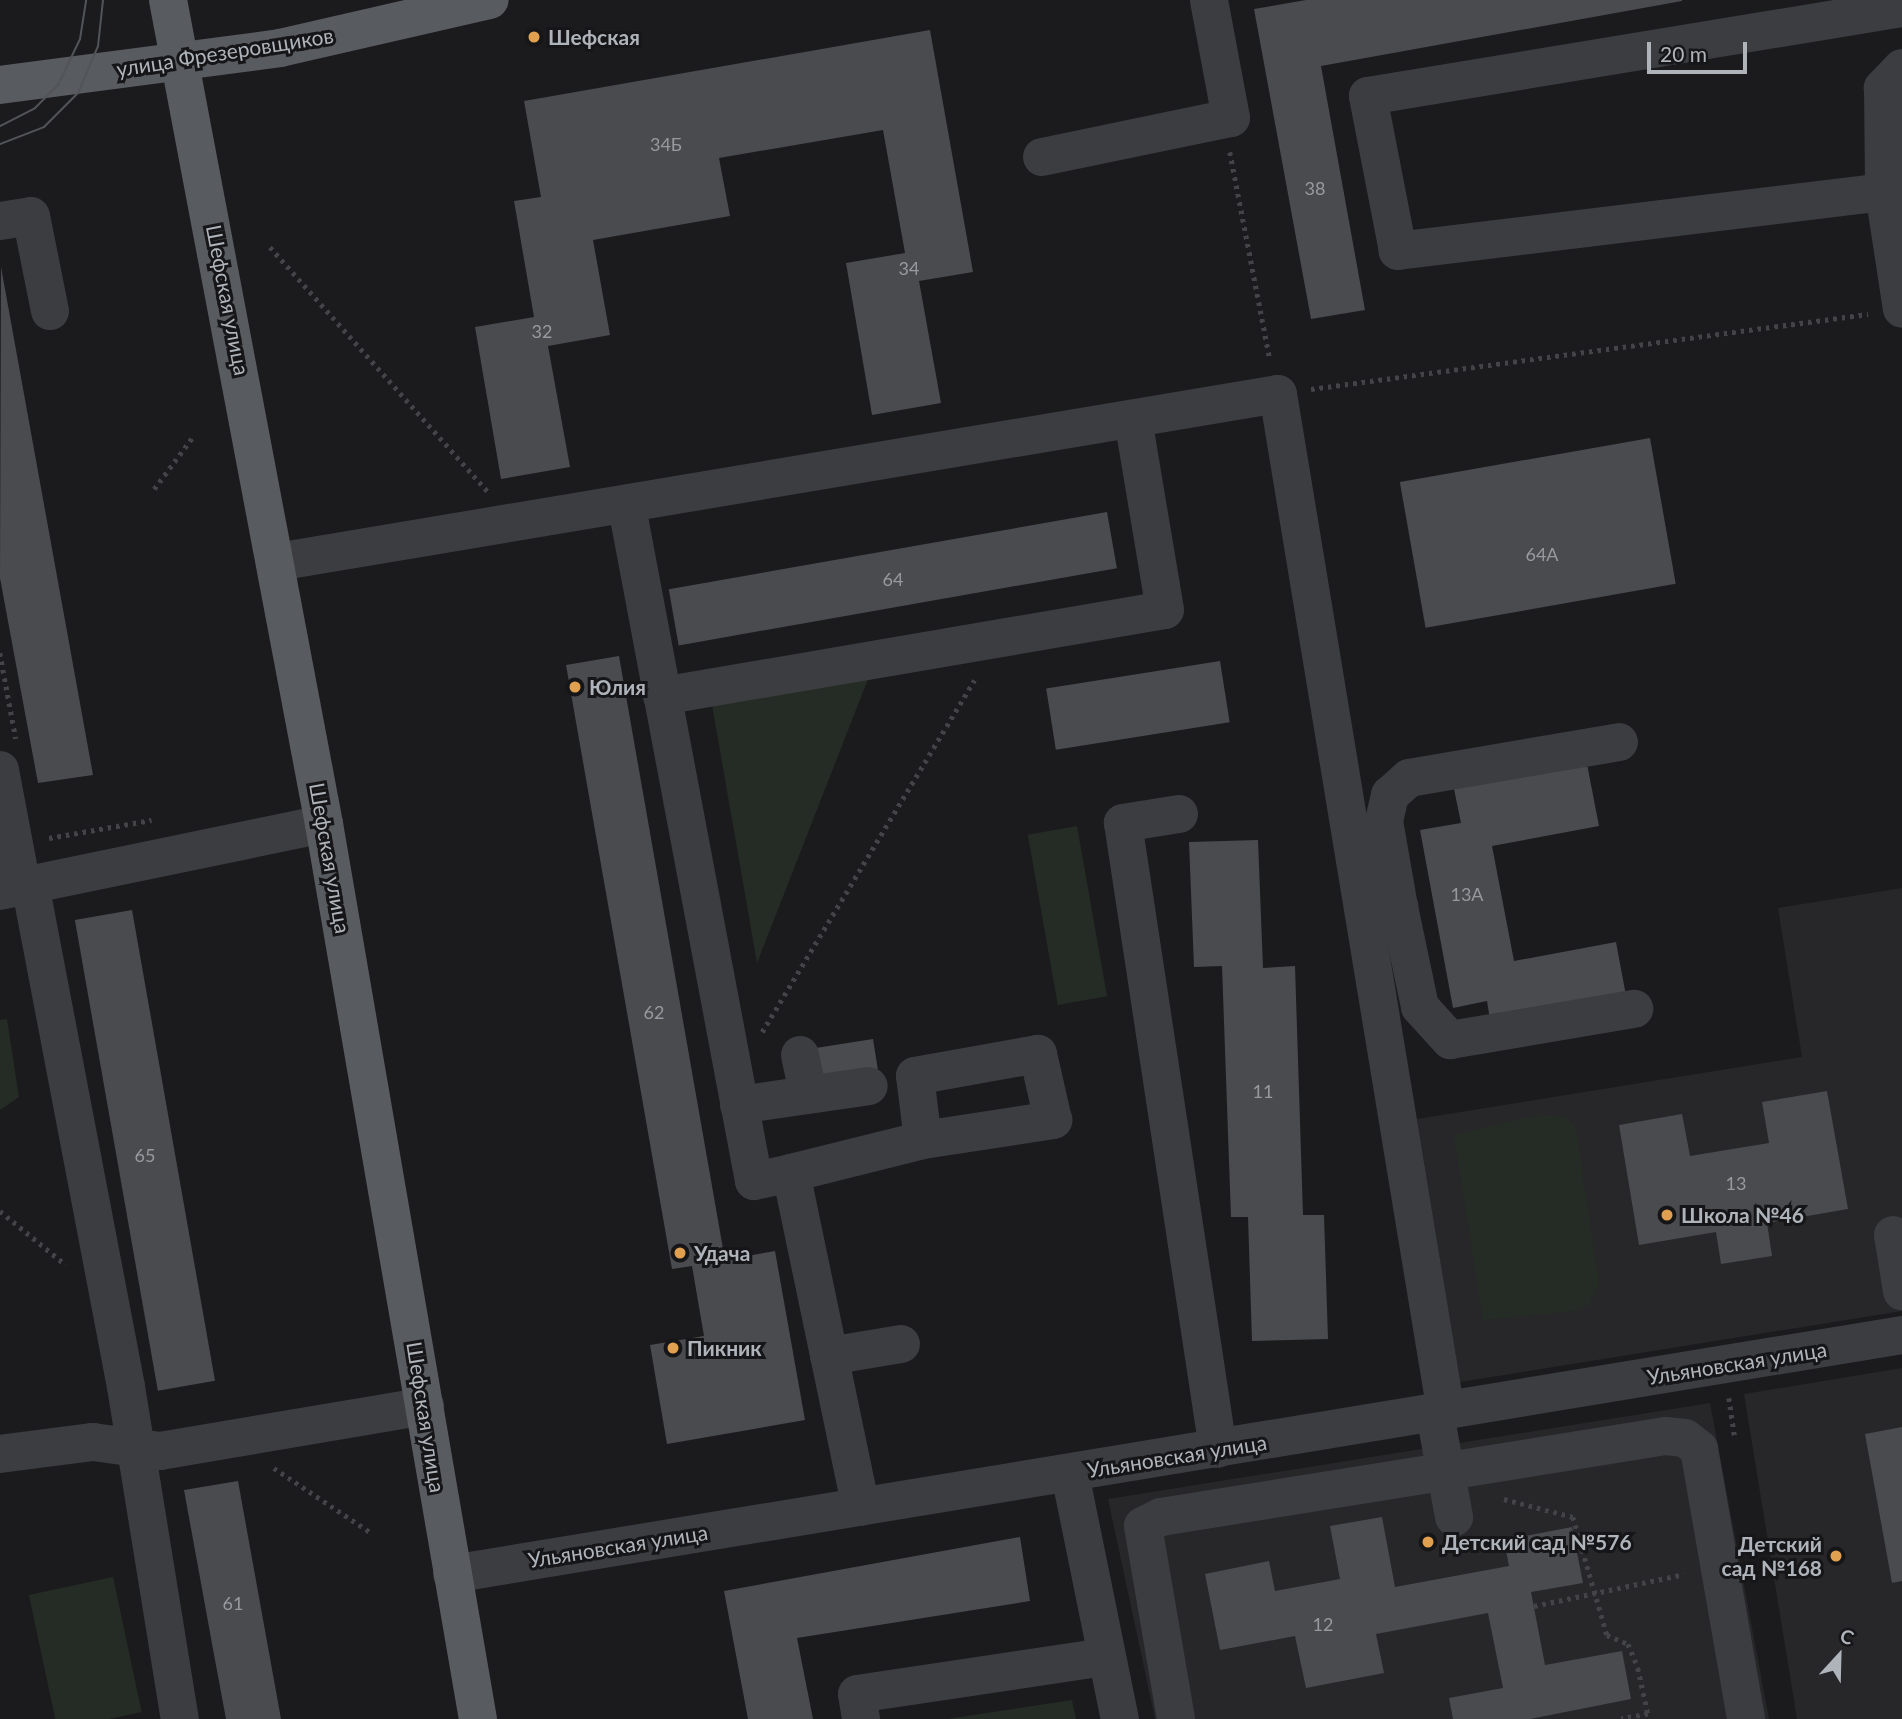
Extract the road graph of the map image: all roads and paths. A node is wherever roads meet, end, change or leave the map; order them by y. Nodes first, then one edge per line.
1 (168, 0) edge
2 (490, 0) edge
3 (1209, 0) edge
4 (1902, 8) edge
5 (179, 61) junction
6 (1902, 68) edge
7 (0, 85) edge
8 (1224, 119) junction
9 (1042, 157) dead end
10 (1884, 192) junction
11 (0, 221) edge
12 (270, 247) dead end
13 (50, 311) dead end
14 (1888, 311) edge
15 (1264, 334) dead end
16 (1278, 394) junction
17 (1133, 419) junction
18 (192, 438) dead end
19 (154, 489) dead end
20 (627, 508) junction
21 (519, 526) junction
22 (277, 562) junction
23 (1003, 639) junction
24 (0, 653) edge
25 (662, 696) junction
26 (1619, 742) dead end
27 (9, 758) edge
28 (1179, 814) dead end
29 (159, 818) dead end
30 (324, 824) junction
31 (35, 840) dead end
32 (17, 887) edge
33 (1381, 910) junction
34 (1634, 1009) dead end
35 (800, 1055) dead end
36 (869, 1086) dead end
37 (735, 1088) junction
38 (808, 1094) junction
39 (923, 1140) dead end
40 (791, 1173) junction
41 (0, 1211) edge
42 (1893, 1235) dead end
43 (1902, 1291) edge
44 (107, 1299) junction
45 (1902, 1335) edge
46 (901, 1344) dead end
47 (829, 1356) junction
48 (425, 1406) junction
49 (1441, 1413) junction
50 (134, 1448) junction
51 (1218, 1449) junction
52 (0, 1454) edge
53 (1070, 1474) junction
54 (1448, 1489) junction
55 (861, 1507) junction
56 (1720, 1566) junction
57 (452, 1574) junction
58 (1593, 1594) junction
59 (1534, 1606) dead end
60 (1106, 1657) junction
61 (180, 1719) edge
62 (478, 1719) edge
63 (861, 1719) edge
64 (1120, 1719) edge
65 (1176, 1719) edge
66 (1621, 1719) edge
67 (1746, 1719) edge

1 - 5 main road, Шефская улица
2 - 5 main road, улица Фрезеровщиков
3 - 8 street
4 - 10 street
5 - 7 main road, улица Фрезеровщиков
5 - 22 main road, Шефская улица
6 - 10 street
8 - 9 street
8 - 15 path
10 - 14 street
11 - 13 street
12 - 21 path
14 - 16 path
16 - 17 street
16 - 33 street
17 - 20 street
17 - 23 street
18 - 19 path
20 - 21 street
20 - 25 street
21 - 22 street
22 - 30 main road, Шефская улица
23 - 25 street
23 - 37 path
24 - 27 path
25 - 37 street
26 - 33 street
27 - 32 street
28 - 51 street
29 - 31 path
30 - 32 street
30 - 48 main road, Шефская улица
32 - 44 street
33 - 34 street
33 - 49 street
35 - 38 street
36 - 38 street
37 - 38 street
37 - 40 street
39 - 40 street
40 - 47 street
41 - 44 path
42 - 43 street
44 - 50 street
45 - 49 street, Ульяновская улица
46 - 47 street
47 - 55 street
48 - 50 street
48 - 57 main road, Шефская улица
49 - 51 street, Ульяновская улица
49 - 54 street
50 - 52 street
50 - 61 street
51 - 53 street, Ульяновская улица
53 - 55 street, Ульяновская улица
53 - 60 street
54 - 56 street
54 - 58 path
54 - 65 street
55 - 57 street, Ульяновская улица
56 - 58 path
56 - 67 street
57 - 62 main road, Шефская улица
58 - 59 path
58 - 66 path
60 - 63 street
60 - 64 street

